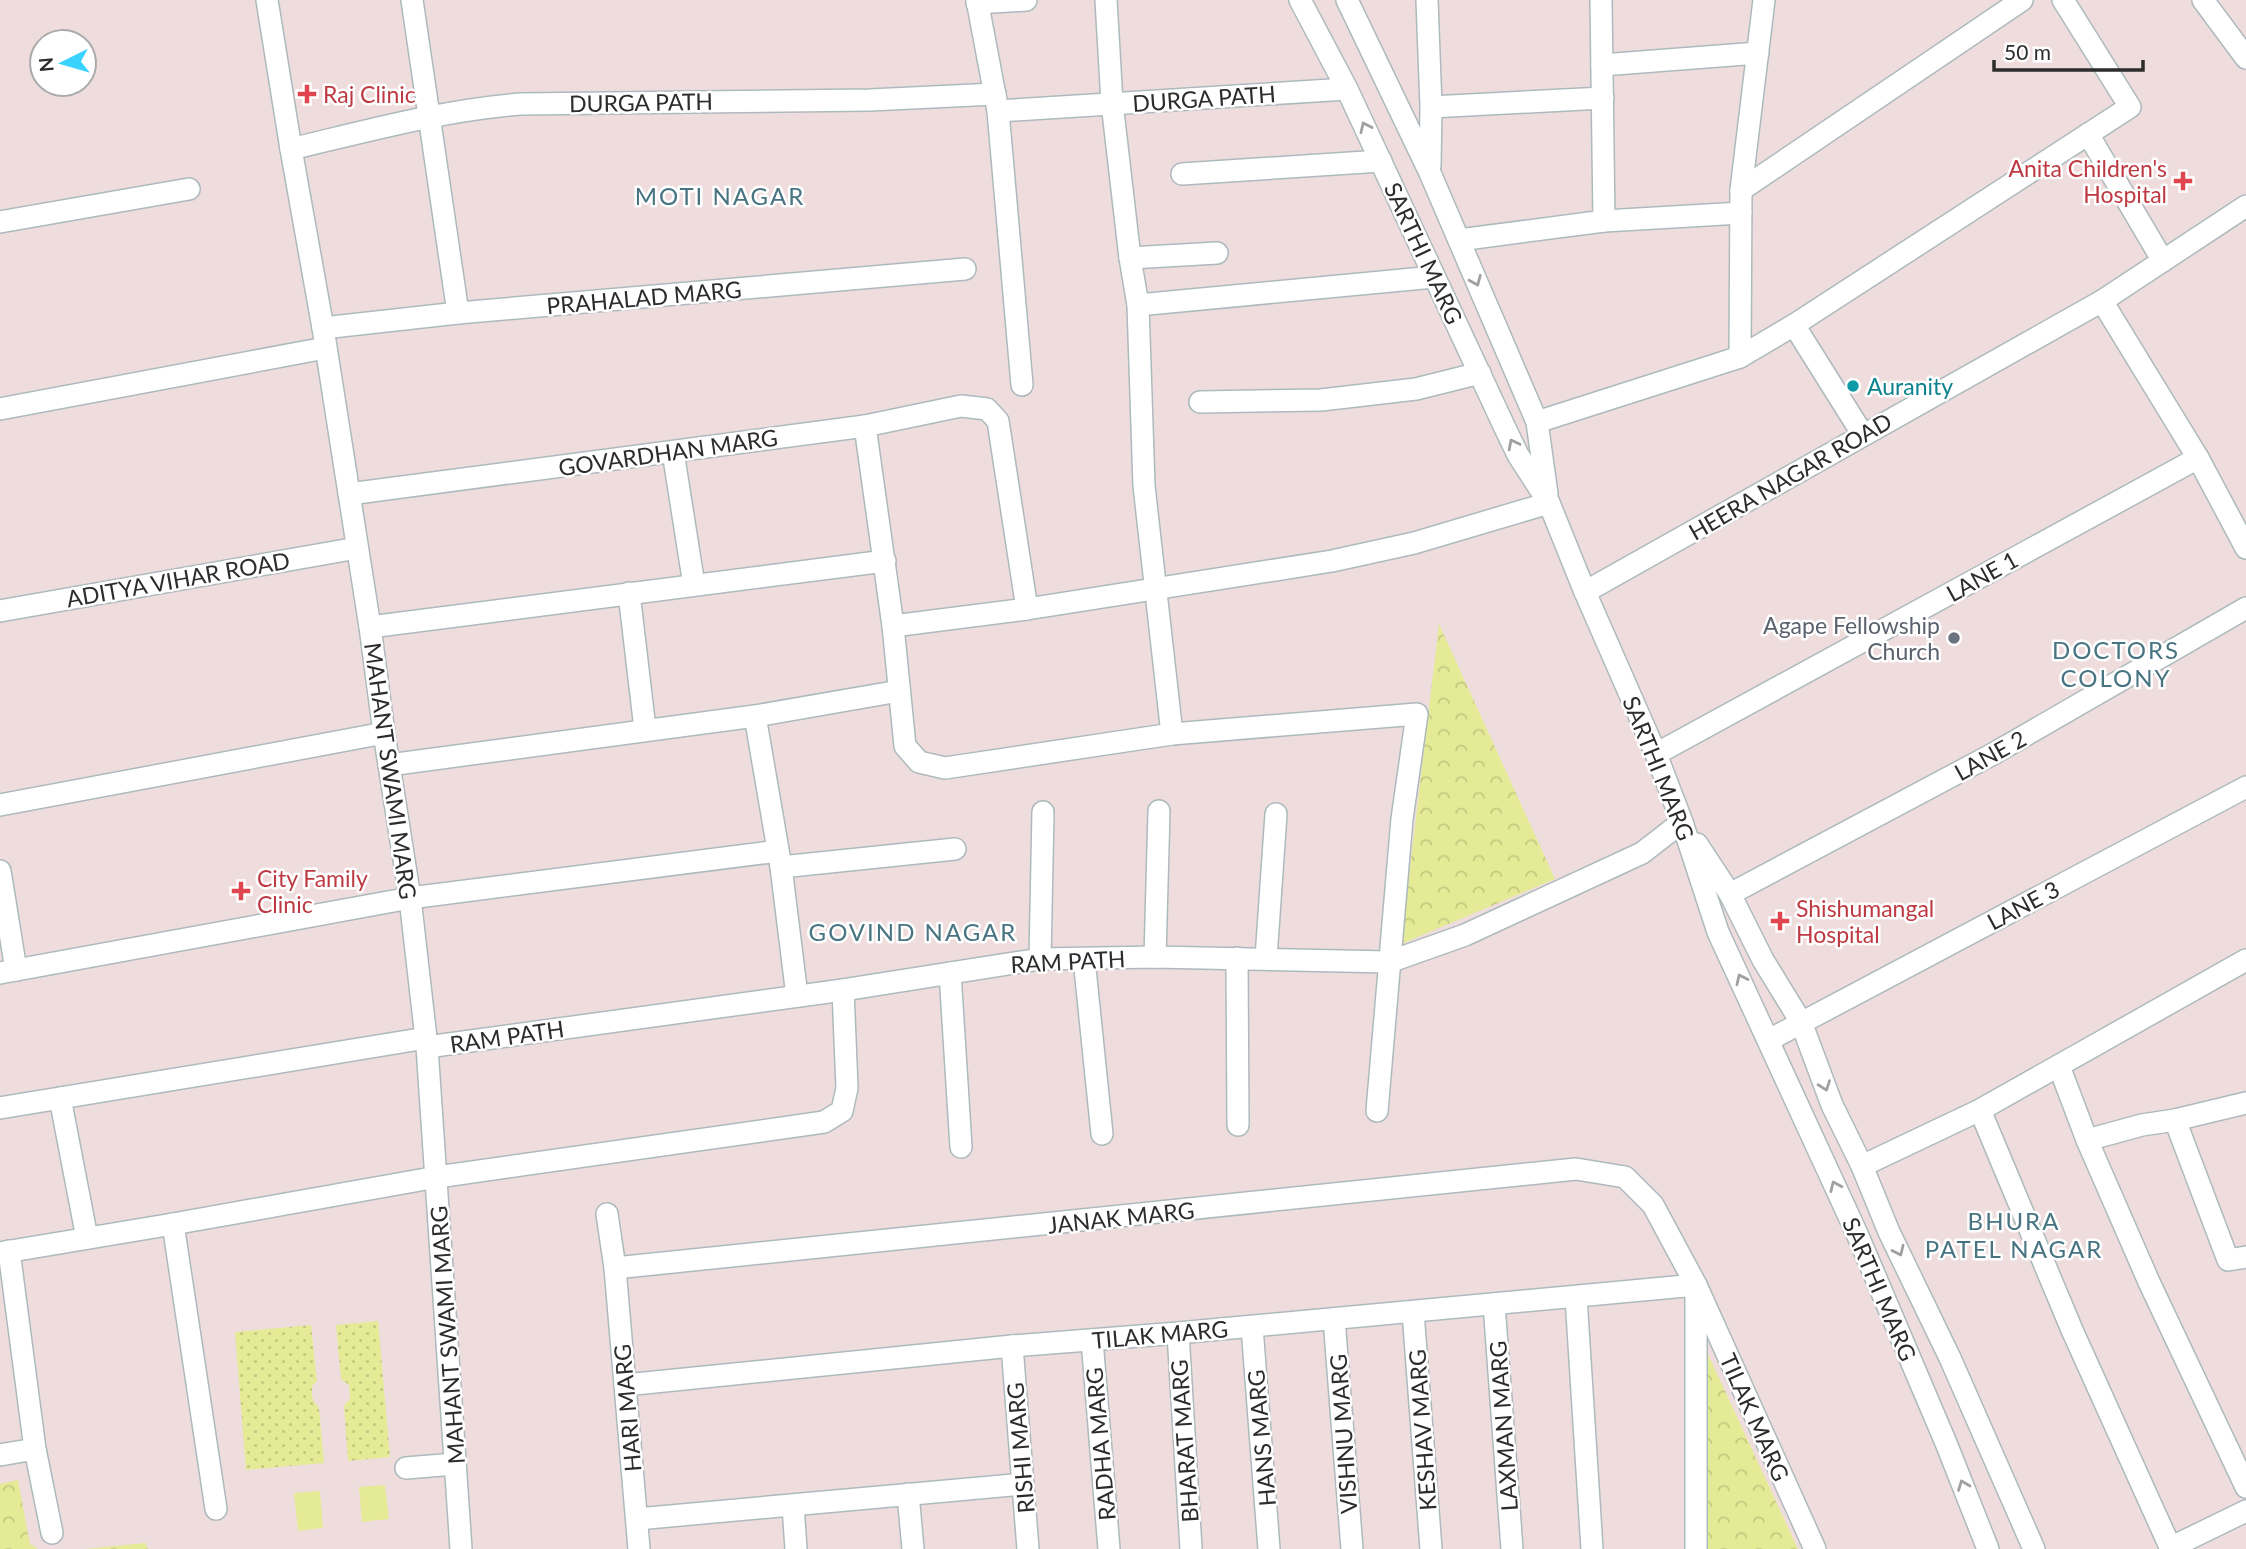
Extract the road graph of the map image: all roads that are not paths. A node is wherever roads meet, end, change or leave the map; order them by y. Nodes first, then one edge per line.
1 (267, 0) edge
2 (412, 0) edge
3 (1026, 0) edge
4 (1106, 0) edge
5 (1300, 0) edge
6 (1347, 0) edge
7 (1427, 0) edge
8 (1601, 0) edge
9 (2022, 0) edge
10 (2063, 0) edge
11 (2203, 0) edge
12 (977, 1) edge
13 (1769, 4) edge
14 (1758, 53) junction
15 (2246, 58) edge
16 (1602, 65) junction
17 (1380, 70) junction
18 (1345, 84) junction
19 (1603, 98) junction
20 (1112, 103) junction
21 (1004, 105) junction
22 (1431, 107) junction
23 (428, 116) junction
24 (2088, 134) junction
25 (291, 149) junction
26 (1381, 162) junction
27 (1430, 173) junction
28 (1182, 174) dead end
29 (189, 189) dead end
30 (1741, 190) junction
31 (2246, 206) edge
32 (1741, 213) junction
33 (1604, 221) junction
34 (0, 222) edge
35 (1459, 240) junction
36 (1217, 253) dead end
37 (1130, 258) junction
38 (2163, 261) junction
39 (965, 270) dead end
40 (1434, 277) junction
41 (2102, 301) junction
42 (1138, 305) junction
43 (458, 313) junction
44 (1794, 325) junction
45 (324, 338) junction
46 (1740, 357) junction
47 (1480, 373) junction
48 (1022, 384) dead end
49 (1200, 402) dead end
50 (0, 409) edge
51 (1536, 422) junction
52 (865, 426) junction
53 (1863, 435) junction
54 (673, 452) junction
55 (2198, 458) junction
56 (349, 494) junction
57 (1549, 502) junction
58 (357, 548) junction
59 (2246, 548) edge
60 (885, 561) junction
61 (694, 585) junction
62 (1154, 590) junction
63 (629, 593) junction
64 (1585, 593) junction
65 (2246, 608) edge
66 (1027, 609) junction
67 (0, 611) edge
68 (893, 626) junction
69 (370, 627) junction
70 (899, 691) junction
71 (755, 716) junction
72 (645, 729) junction
73 (384, 733) junction
74 (1172, 734) junction
75 (1656, 754) junction
76 (389, 765) junction
77 (2246, 787) edge
78 (0, 805) edge
79 (1159, 811) dead end
80 (1043, 812) dead end
81 (1276, 814) dead end
82 (1682, 822) junction
83 (955, 849) dead end
84 (779, 859) junction
85 (0, 871) edge
86 (1730, 894) junction
87 (410, 898) junction
88 (1155, 957) junction
89 (1237, 958) junction
90 (1266, 958) junction
91 (1040, 959) junction
92 (1084, 959) junction
93 (2246, 960) edge
94 (1389, 962) junction
95 (8, 972) edge
96 (950, 973) junction
97 (843, 990) junction
98 (797, 996) junction
99 (1801, 1022) junction
100 (1769, 1040) junction
101 (426, 1042) junction
102 (2059, 1066) junction
103 (60, 1098) junction
104 (2246, 1103) edge
105 (0, 1108) edge
106 (1980, 1110) junction
107 (1377, 1111) dead end
108 (2175, 1120) junction
109 (1238, 1125) dead end
110 (1102, 1134) dead end
111 (2088, 1140) junction
112 (961, 1147) dead end
113 (1862, 1166) junction
114 (437, 1177) junction
115 (1625, 1177) joint
116 (607, 1214) dead end
117 (173, 1224) junction
118 (87, 1238) junction
119 (5, 1252) edge
120 (2246, 1257) edge
121 (615, 1268) junction
122 (1696, 1285) junction
123 (1577, 1297) junction
124 (1494, 1304) junction
125 (1413, 1312) junction
126 (1334, 1319) junction
127 (1252, 1327) junction
128 (1178, 1333) junction
129 (1092, 1340) junction
130 (1012, 1346) junction
131 (625, 1385) junction
132 (35, 1449) junction
133 (0, 1455) edge
134 (455, 1464) junction
135 (407, 1468) dead end
136 (1023, 1484) junction
137 (2246, 1487) edge
138 (908, 1494) junction
139 (793, 1506) junction
140 (216, 1509) dead end
141 (2246, 1511) edge
142 (637, 1519) junction
143 (52, 1533) dead end
144 (2170, 1548) edge
145 (461, 1549) edge
146 (639, 1549) edge
147 (796, 1549) edge
148 (913, 1549) edge
149 (1028, 1549) edge
150 (1108, 1549) edge
151 (1191, 1549) edge
152 (1269, 1549) edge
153 (1352, 1549) edge
154 (1431, 1549) edge
155 (1512, 1549) edge
156 (1592, 1549) edge
157 (1696, 1549) edge
158 (1815, 1549) edge
159 (1988, 1549) edge
160 (2034, 1549) edge

1 - 25 street, MAHANT SWAMI MARG
2 - 23 street
3 - 12 street
4 - 20 street
5 - 18 street, SARTHI MARG
6 - 17 street
7 - 22 street
8 - 16 street
9 - 30 street
10 - 24 street
11 - 15 street
12 - 21 street
13 - 14 street
14 - 16 street
14 - 30 street
16 - 19 street
17 - 18 street, DURGA PATH
17 - 27 street
18 - 20 street, DURGA PATH
26 -> 18 street, SARTHI MARG
19 - 22 street
19 - 33 street
20 - 21 street, DURGA PATH
20 - 37 street
21 - 23 street, DURGA PATH
21 - 48 street
22 - 27 street
23 - 25 street, DURGA PATH
23 - 43 street
24 - 38 street
24 - 44 street
25 - 45 street, MAHANT SWAMI MARG
26 - 28 street
26 - 40 street, SARTHI MARG
27 - 35 street
29 - 34 street
30 - 32 street
31 - 38 street, HEERA NAGAR ROAD
32 - 33 street
32 - 46 street
33 - 35 street
35 -> 51 street
36 - 37 street
37 - 42 street
38 - 41 street, HEERA NAGAR ROAD
39 - 43 street, PRAHALAD MARG
40 - 42 street
40 - 47 street, SARTHI MARG
41 - 53 street, HEERA NAGAR ROAD
41 - 55 street
42 - 62 street
43 - 45 street, PRAHALAD MARG
44 - 46 street
44 - 53 street
45 - 50 street, PRAHALAD MARG
45 - 56 street, MAHANT SWAMI MARG
46 - 51 street
47 - 49 street
57 -> 47 street, SARTHI MARG
51 - 57 street
52 - 54 street, GOVARDHAN MARG
52 - 60 street
52 - 66 street, GOVARDHAN MARG
53 - 64 street, HEERA NAGAR ROAD
54 - 56 street, GOVARDHAN MARG
54 - 61 street
55 - 59 street
55 - 75 street, LANE 1
56 - 58 street, MAHANT SWAMI MARG
57 - 62 street
57 - 64 street, SARTHI MARG
58 - 67 street, ADITYA VIHAR ROAD
58 - 69 street, MAHANT SWAMI MARG
60 - 61 street
60 - 68 street
61 - 63 street
62 - 66 street
62 - 74 street
63 - 69 street
63 - 72 street
64 - 75 street, SARTHI MARG
65 - 86 street, LANE 2
66 - 68 street
68 - 70 street
69 - 73 street, MAHANT SWAMI MARG
70 - 71 street
70 - 74 street
71 - 72 street
71 - 84 street
72 - 76 street
73 - 76 street, MAHANT SWAMI MARG
73 - 78 street
74 - 94 street
75 - 82 street, SARTHI MARG
76 - 87 street, MAHANT SWAMI MARG
77 - 99 street, LANE 3
79 - 88 street
80 - 91 street
81 - 90 street
82 - 86 street, SARTHI MARG
82 - 94 street, RAM PATH
100 -> 82 street, SARTHI MARG
83 - 84 street
84 - 87 street
84 - 98 street
85 - 95 street
86 - 99 street, SARTHI MARG
87 - 95 street
87 - 101 street, MAHANT SWAMI MARG
88 - 89 street, RAM PATH
88 - 92 street, RAM PATH
89 - 90 street, RAM PATH
89 - 109 street
90 - 94 street, RAM PATH
91 - 92 street, RAM PATH
91 - 96 street, RAM PATH
92 - 110 street
93 - 102 street
94 - 107 street
96 - 97 street, RAM PATH
96 - 112 street
97 - 98 street, RAM PATH
97 - 114 street
98 - 101 street, RAM PATH
99 - 100 street, LANE 3
99 -> 113 street, SARTHI MARG
159 -> 100 street, SARTHI MARG
101 - 103 street, RAM PATH
101 - 114 street, MAHANT SWAMI MARG
102 - 106 street
102 - 111 street
103 - 105 street, RAM PATH
103 - 118 street
104 - 108 street
106 - 113 street
106 - 144 street
108 - 111 street
108 - 120 street
111 - 137 street
113 -> 160 street, SARTHI MARG
114 - 117 street
114 - 134 street, MAHANT SWAMI MARG
115 - 121 street, JANAK MARG
115 - 122 street, TILAK MARG
116 - 121 street, HARI MARG
117 - 118 street
117 - 140 street
118 - 119 street
119 - 132 street
121 - 131 street, HARI MARG
122 - 123 street, TILAK MARG
122 - 157 street
122 - 158 street, TILAK MARG
123 - 124 street, TILAK MARG
123 - 156 street
124 - 125 street, TILAK MARG
124 - 155 street, LAXMAN MARG
125 - 126 street, TILAK MARG
125 - 154 street, KESHAV MARG
126 - 127 street, TILAK MARG
126 - 153 street, VISHNU MARG
127 - 128 street, TILAK MARG
127 - 152 street, HANS MARG
128 - 129 street, TILAK MARG
128 - 151 street, BHARAT MARG
129 - 130 street, TILAK MARG
129 - 150 street, RADHA MARG
130 - 131 street, TILAK MARG
130 - 136 street, RISHI MARG
131 - 142 street, HARI MARG
132 - 133 street
132 - 143 street
134 - 135 street
134 - 145 street, MAHANT SWAMI MARG
136 - 138 street
136 - 149 street, RISHI MARG
138 - 139 street
138 - 148 street
139 - 142 street
139 - 147 street
141 - 144 street
142 - 146 street, HARI MARG

